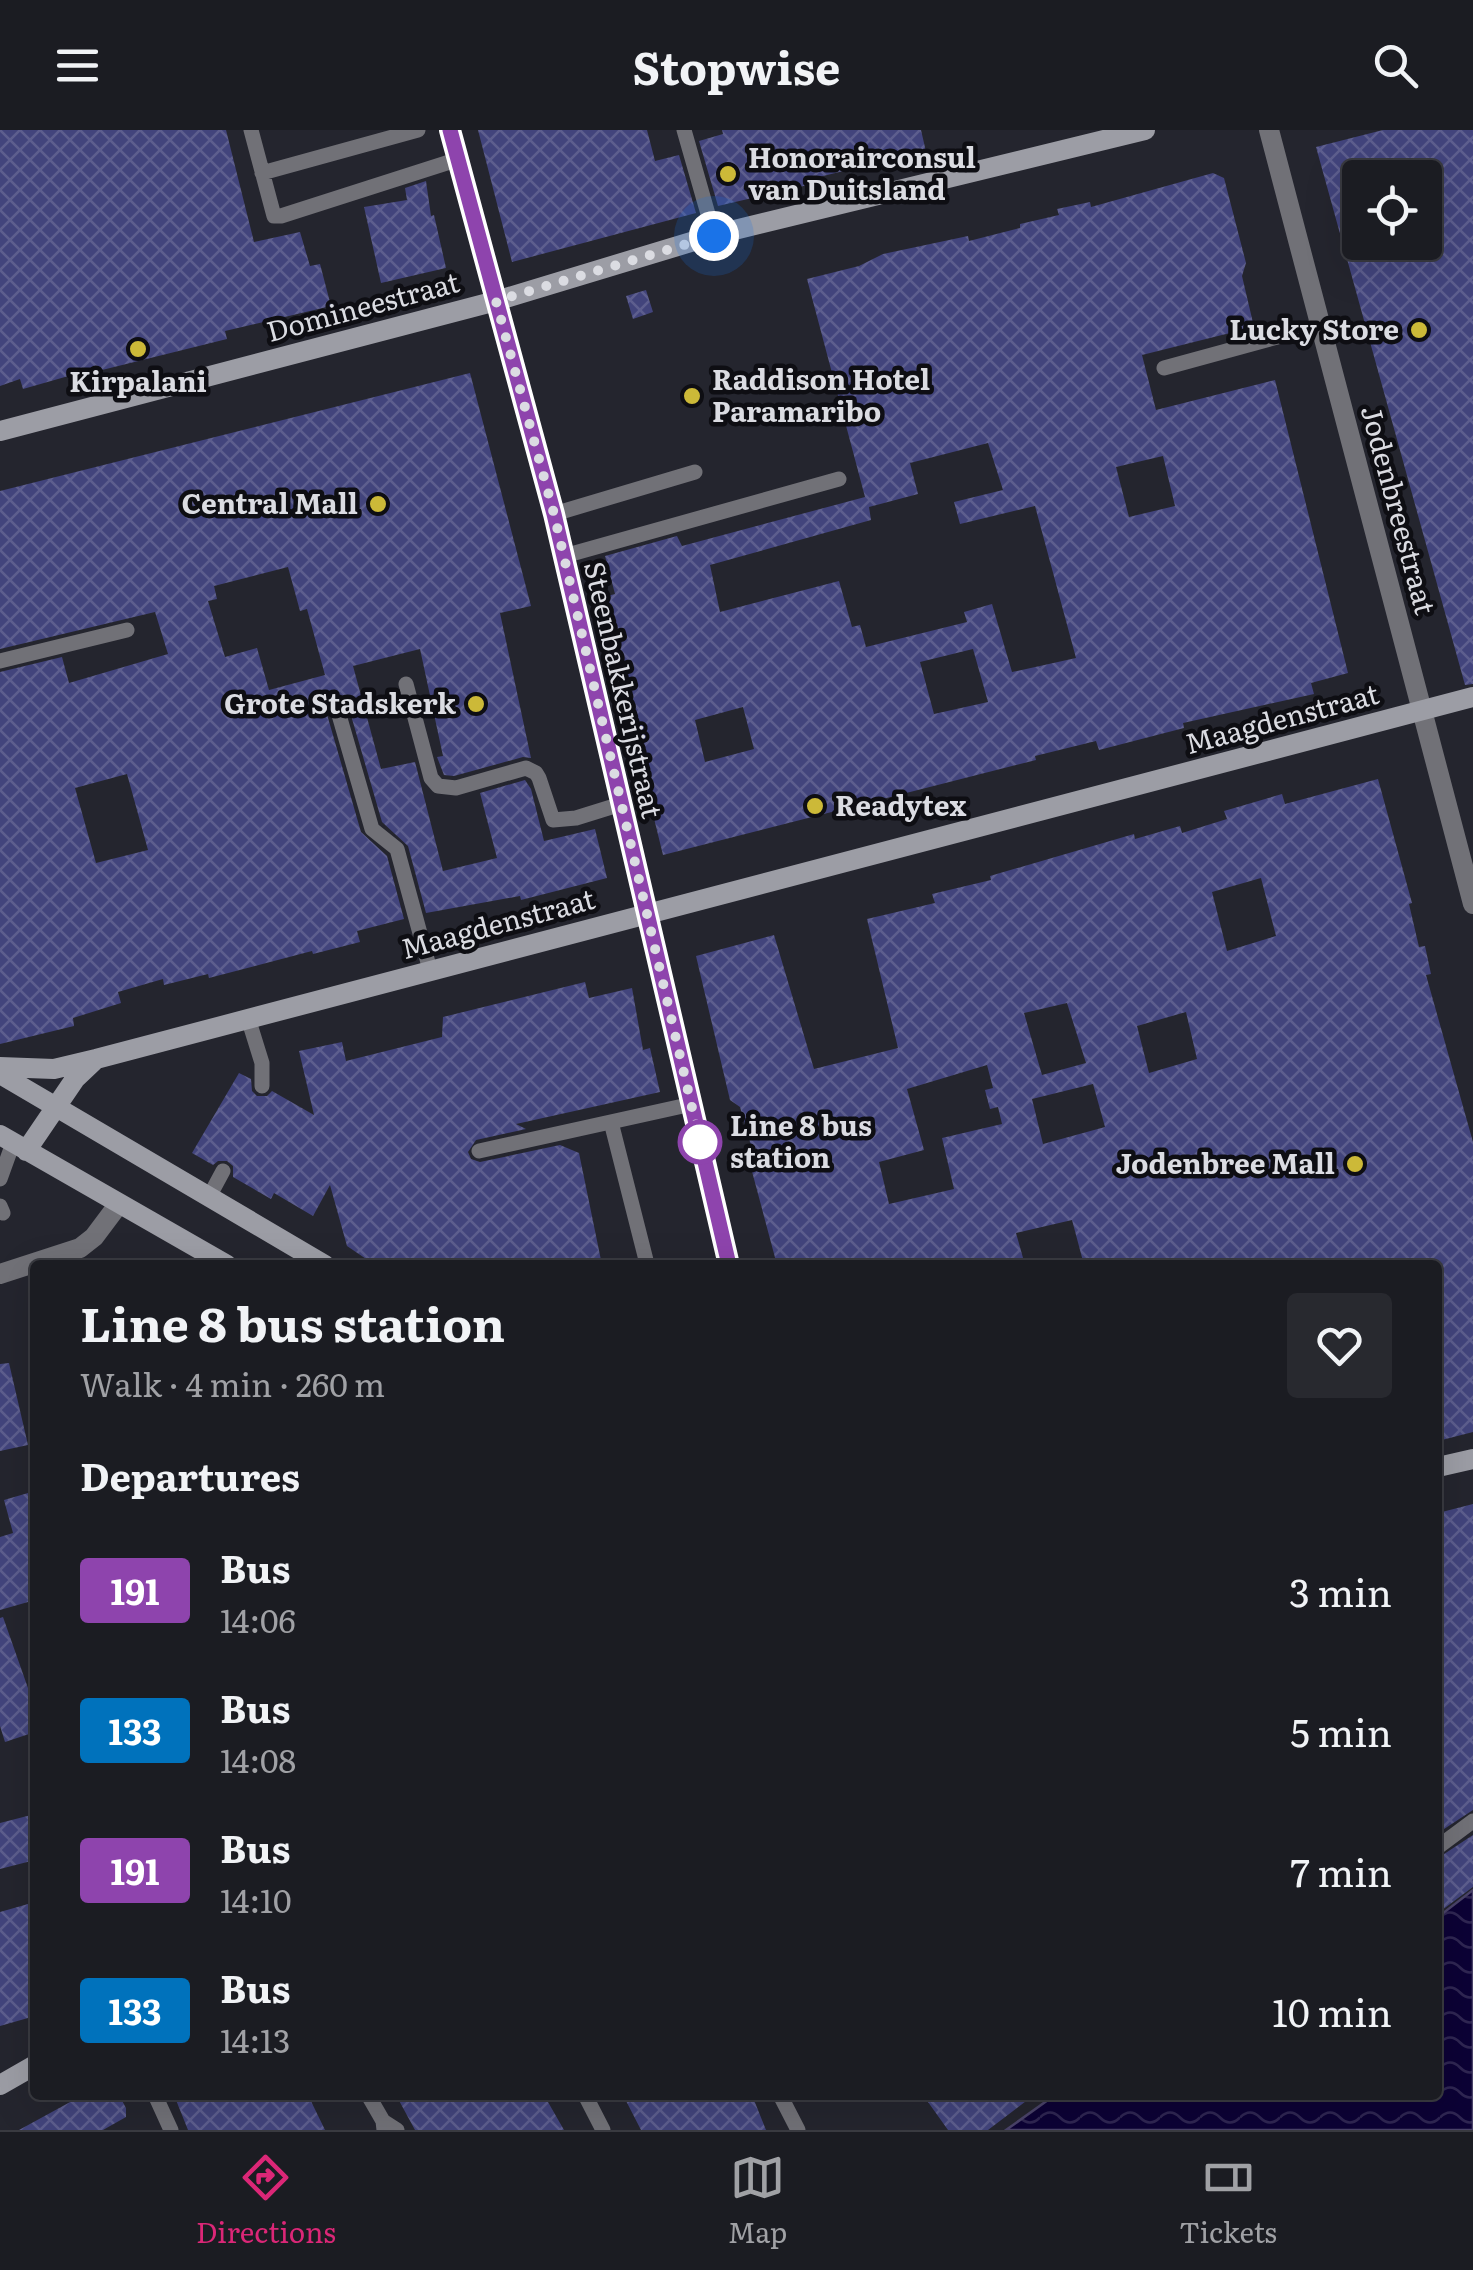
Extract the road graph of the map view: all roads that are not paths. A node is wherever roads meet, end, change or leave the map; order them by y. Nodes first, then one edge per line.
1 (250, 130) edge
2 (418, 130) edge
3 (450, 130) edge
4 (684, 130) edge
5 (1145, 130) edge
6 (1269, 130) edge
7 (458, 159) junction
8 (262, 173) junction
9 (714, 236) junction
10 (496, 301) junction
11 (1321, 325) junction
12 (1164, 368) dead end
13 (0, 432) edge
14 (695, 472) dead end
15 (839, 479) dead end
16 (554, 514) junction
17 (564, 556) junction
18 (127, 630) dead end
19 (0, 661) edge
20 (406, 684) dead end
21 (1473, 697) edge
22 (337, 708) dead end
23 (1423, 710) junction
24 (621, 804) junction
25 (1473, 904) edge
26 (647, 912) junction
27 (430, 970) junction
28 (248, 1018) junction
29 (96, 1059) junction
30 (0, 1071) edge
31 (262, 1086) dead end
32 (692, 1104) junction
33 (55, 1108) junction
34 (611, 1122) junction
35 (13, 1143) edge
36 (479, 1151) dead end
37 (223, 1171) dead end
38 (0, 1179) edge
39 (209, 1197) junction
40 (118, 1205) junction
41 (54, 1260) edge
42 (218, 1260) edge
43 (316, 1260) edge
44 (646, 1260) dead end
45 (728, 1260) edge
46 (30, 1267) edge
47 (0, 1274) edge
48 (1473, 1459) edge
49 (1442, 1467) edge
50 (1473, 1821) edge
51 (1442, 1844) edge
52 (30, 2068) edge
53 (0, 2085) edge
54 (158, 2100) edge
55 (371, 2100) edge
56 (587, 2100) edge
57 (783, 2100) edge
58 (388, 2127) edge
59 (170, 2130) edge
60 (603, 2130) edge
61 (798, 2130) edge

1 - 8 lane
2 - 8 lane
3 - 7 street, Steenbakkerijstraat
4 - 9 lane
5 - 9 street, Domineestraat
6 - 11 street, Jodenbreestraat
7 - 8 lane
7 - 10 street, Steenbakkerijstraat
9 - 10 street, Domineestraat
10 - 13 street, Domineestraat
10 - 16 street, Steenbakkerijstraat
11 - 12 lane
11 - 23 street, Jodenbreestraat
14 - 16 lane
15 - 17 lane
16 - 17 street, Steenbakkerijstraat
17 - 24 street, Steenbakkerijstraat
18 - 19 lane
20 - 24 lane
21 - 23 street, Maagdenstraat
22 - 27 lane
23 - 25 street, Jodenbreestraat
23 - 26 street, Maagdenstraat
24 - 26 street, Steenbakkerijstraat
26 - 27 street, Maagdenstraat
26 - 32 street, Steenbakkerijstraat
27 - 28 street, Maagdenstraat
28 - 29 street, Maagdenstraat
28 - 31 lane
29 - 30 street, Maagdenstraat
29 - 33 street
30 - 33 street
32 - 34 lane
32 - 45 street, Steenbakkerijstraat
33 - 35 street
33 - 39 street
34 - 36 lane
34 - 44 lane
35 - 38 lane
35 - 40 street
37 - 39 lane
39 - 43 street
40 - 41 street
40 - 42 street
46 - 47 street
48 - 49 street
50 - 51 lane
52 - 53 street
54 - 59 lane
55 - 58 lane
56 - 60 lane
57 - 61 lane

